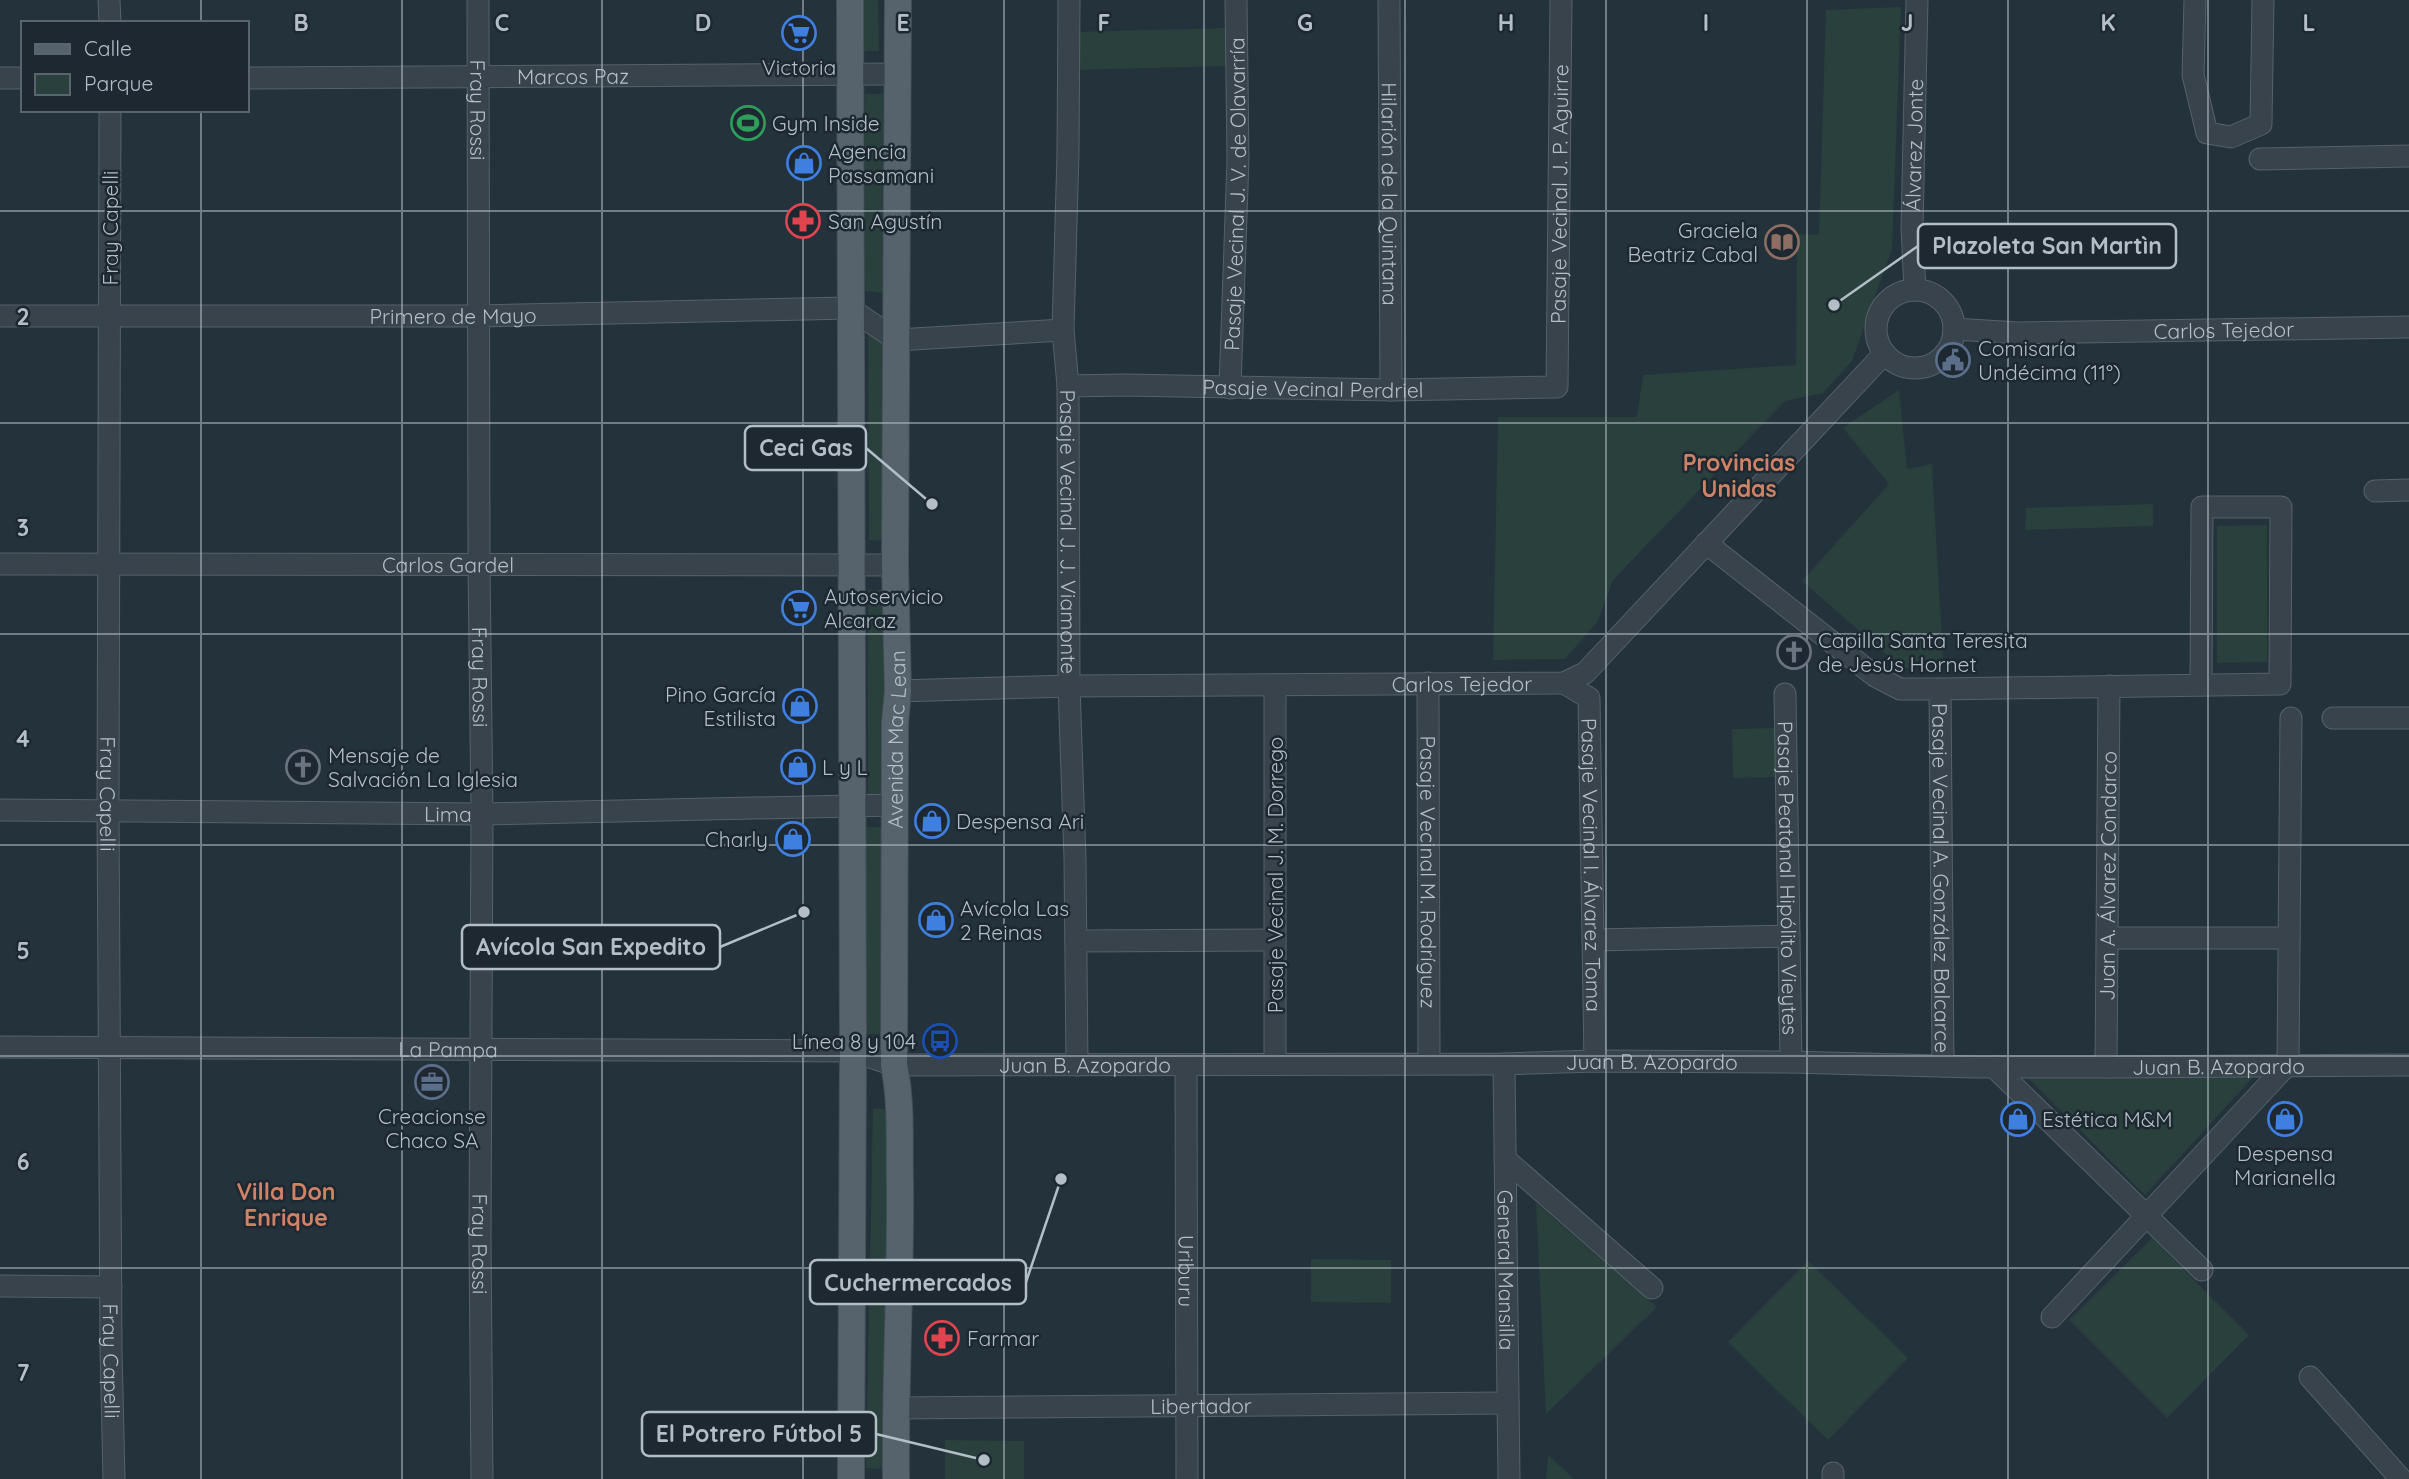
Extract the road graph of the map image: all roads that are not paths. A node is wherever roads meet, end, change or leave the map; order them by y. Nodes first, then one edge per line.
1 (110, 0) edge
2 (478, 0) edge
3 (850, 0) edge
4 (898, 0) edge
5 (1069, 0) edge
6 (1236, 0) edge
7 (1389, 0) edge
8 (1561, 0) edge
9 (1917, 0) edge
10 (2195, 0) edge
11 (2263, 0) edge
12 (110, 21) edge
13 (850, 74) junction
14 (897, 74) junction
15 (477, 76) junction
16 (0, 78) edge
17 (21, 78) edge
18 (248, 78) edge
19 (110, 112) edge
20 (2409, 156) edge
21 (2260, 159) dead end
22 (1915, 290) junction
23 (849, 308) junction
24 (0, 316) edge
25 (478, 316) junction
26 (110, 317) junction
27 (2409, 327) edge
28 (1954, 329) junction
29 (1063, 330) junction
30 (897, 340) junction
31 (1884, 354) junction
32 (1068, 386) junction
33 (1557, 387) joint
34 (1230, 388) junction
35 (1391, 390) junction
36 (2409, 490) edge
37 (2375, 491) dead end
38 (1706, 543) junction
39 (0, 564) edge
40 (110, 565) junction
41 (479, 565) junction
42 (851, 565) junction
43 (895, 565) junction
44 (1564, 683) junction
45 (1428, 684) junction
46 (1275, 685) junction
47 (2201, 685) junction
48 (1069, 686) junction
49 (2109, 686) junction
50 (1940, 689) junction
51 (898, 691) junction
52 (1785, 694) dead end
53 (2291, 718) dead end
54 (2333, 718) dead end
55 (2409, 718) edge
56 (852, 805) junction
57 (896, 805) junction
58 (0, 810) edge
59 (108, 810) junction
60 (482, 814) junction
61 (1789, 936) junction
62 (2108, 938) junction
63 (2289, 938) junction
64 (1275, 940) junction
65 (1593, 940) junction
66 (1076, 942) junction
67 (111, 1046) junction
68 (0, 1047) edge
69 (481, 1048) junction
70 (853, 1051) junction
71 (1595, 1061) junction
72 (1429, 1062) junction
73 (1791, 1062) junction
74 (1275, 1064) junction
75 (1504, 1064) junction
76 (2288, 1064) junction
77 (894, 1065) junction
78 (1077, 1065) junction
79 (1186, 1065) junction
80 (2409, 1065) edge
81 (1944, 1066) junction
82 (1994, 1067) junction
83 (2106, 1067) junction
84 (1505, 1159) junction
85 (2147, 1216) junction
86 (2202, 1270) dead end
87 (0, 1286) edge
88 (111, 1287) junction
89 (1652, 1288) dead end
90 (2052, 1317) dead end
91 (2310, 1377) dead end
92 (1508, 1403) junction
93 (1188, 1406) junction
94 (895, 1408) junction
95 (114, 1479) edge
96 (482, 1479) edge
97 (851, 1479) edge
98 (895, 1479) edge
99 (1187, 1479) edge
100 (1509, 1479) edge
101 (2401, 1479) edge

1 - 12 street
2 - 15 street, Fray Rossi
3 - 13 main road
4 - 14 main road, Avenida Mac Lean
5 - 29 street, Pasaje Vecinal J. J. Viamonte
6 - 34 street, Pasaje Vecinal J. V. de Olavarría
7 - 35 street, Hilarión de la Quintana
8 - 33 street, Pasaje Vecinal J. P. Aguirre
9 - 22 street, Álvarez Jonte
10 - 11 street
13 - 14 street, Marcos Paz
13 - 15 street, Marcos Paz
13 - 23 main road
14 - 30 main road, Avenida Mac Lean
15 - 18 street, Marcos Paz
15 - 25 street, Fray Rossi
16 - 17 street
19 - 26 street, Fray Capelli
20 - 21 street
22 - 28 street
22 - 31 street
23 - 25 street, Primero de Mayo
23 - 30 street
23 - 42 main road
24 - 26 street, Primero de Mayo
25 - 26 street, Primero de Mayo
25 - 41 street, Fray Rossi
26 - 40 street, Fray Capelli
27 - 28 street, Carlos Tejedor
28 - 31 street
29 - 30 street
29 - 32 street, Pasaje Vecinal J. J. Viamonte
30 - 43 main road, Avenida Mac Lean
31 - 38 street
32 - 34 street, Pasaje Vecinal Perdriel
32 - 48 street, Pasaje Vecinal J. J. Viamonte
33 - 35 street, Pasaje Vecinal Perdriel
34 - 35 street, Pasaje Vecinal Perdriel
36 - 37 street
38 - 44 street
38 - 50 street
39 - 40 street, Carlos Gardel
40 - 41 street, Carlos Gardel
40 - 59 street, Fray Capelli
41 - 42 street, Carlos Gardel
41 - 60 street, Fray Rossi
42 - 43 street, Carlos Gardel
42 - 56 main road
43 - 51 main road, Avenida Mac Lean
44 - 45 street, Carlos Tejedor
44 - 65 street, Pasaje Vecinal I. Álvarez Toma
45 - 46 street, Carlos Tejedor
45 - 72 street, Pasaje Vecinal M. Rodríguez
46 - 48 street, Carlos Tejedor
46 - 64 street, Pasaje Vecinal J. M. Dorrego
47 - 47 street
47 - 49 street
48 - 51 street, Carlos Tejedor
48 - 66 street, Pasaje Vecinal J. J. Viamonte
49 - 50 street
49 - 62 street, Juan A. Álvarez Condarco
50 - 81 street, Pasaje Vecinal A. González Balcarce
51 - 57 main road, Avenida Mac Lean
52 - 61 street, Pasaje Peatonal Hipólito Vieytes
53 - 63 street
54 - 55 street
56 - 57 street, Lima
56 - 60 street, Lima
56 - 70 main road
57 - 77 main road, Avenida Mac Lean
58 - 59 street, Lima
59 - 60 street, Lima
59 - 67 street, Fray Capelli
60 - 69 street, Fray Rossi
61 - 65 street
61 - 73 street, Pasaje Peatonal Hipólito Vieytes
62 - 63 street
62 - 83 street, Juan A. Álvarez Condarco
63 - 76 street
64 - 66 street
64 - 74 street, Pasaje Vecinal J. M. Dorrego
65 - 71 street, Pasaje Vecinal I. Álvarez Toma
66 - 78 street, Pasaje Vecinal J. J. Viamonte
67 - 68 street, La Pampa
67 - 69 street, La Pampa
67 - 88 street, Fray Capelli
69 - 70 street, La Pampa
69 - 96 street, Fray Rossi
70 - 77 street, La Pampa
70 - 97 main road
71 - 73 street, Juan B. Azopardo
71 - 75 street, Juan B. Azopardo
72 - 74 street, Juan B. Azopardo
72 - 75 street, Juan B. Azopardo
73 - 81 street, Juan B. Azopardo
74 - 79 street, Juan B. Azopardo
75 - 84 street, General Mansilla
76 - 80 street, Juan B. Azopardo
76 - 83 street, Juan B. Azopardo
76 - 85 street
77 - 78 street, Juan B. Azopardo
77 - 94 main road, Avenida Mac Lean
78 - 79 street, Juan B. Azopardo
79 - 93 street, Uriburu
81 - 82 street, Juan B. Azopardo
82 - 83 street, Juan B. Azopardo
82 - 85 street
84 - 89 street
84 - 92 street, General Mansilla
85 - 86 street
85 - 90 street
87 - 88 street
88 - 95 street, Fray Capelli
91 - 101 street
92 - 93 street, Libertador
92 - 100 street, General Mansilla
93 - 94 street, Libertador
93 - 99 street, Uriburu
94 - 98 main road, Avenida Mac Lean

